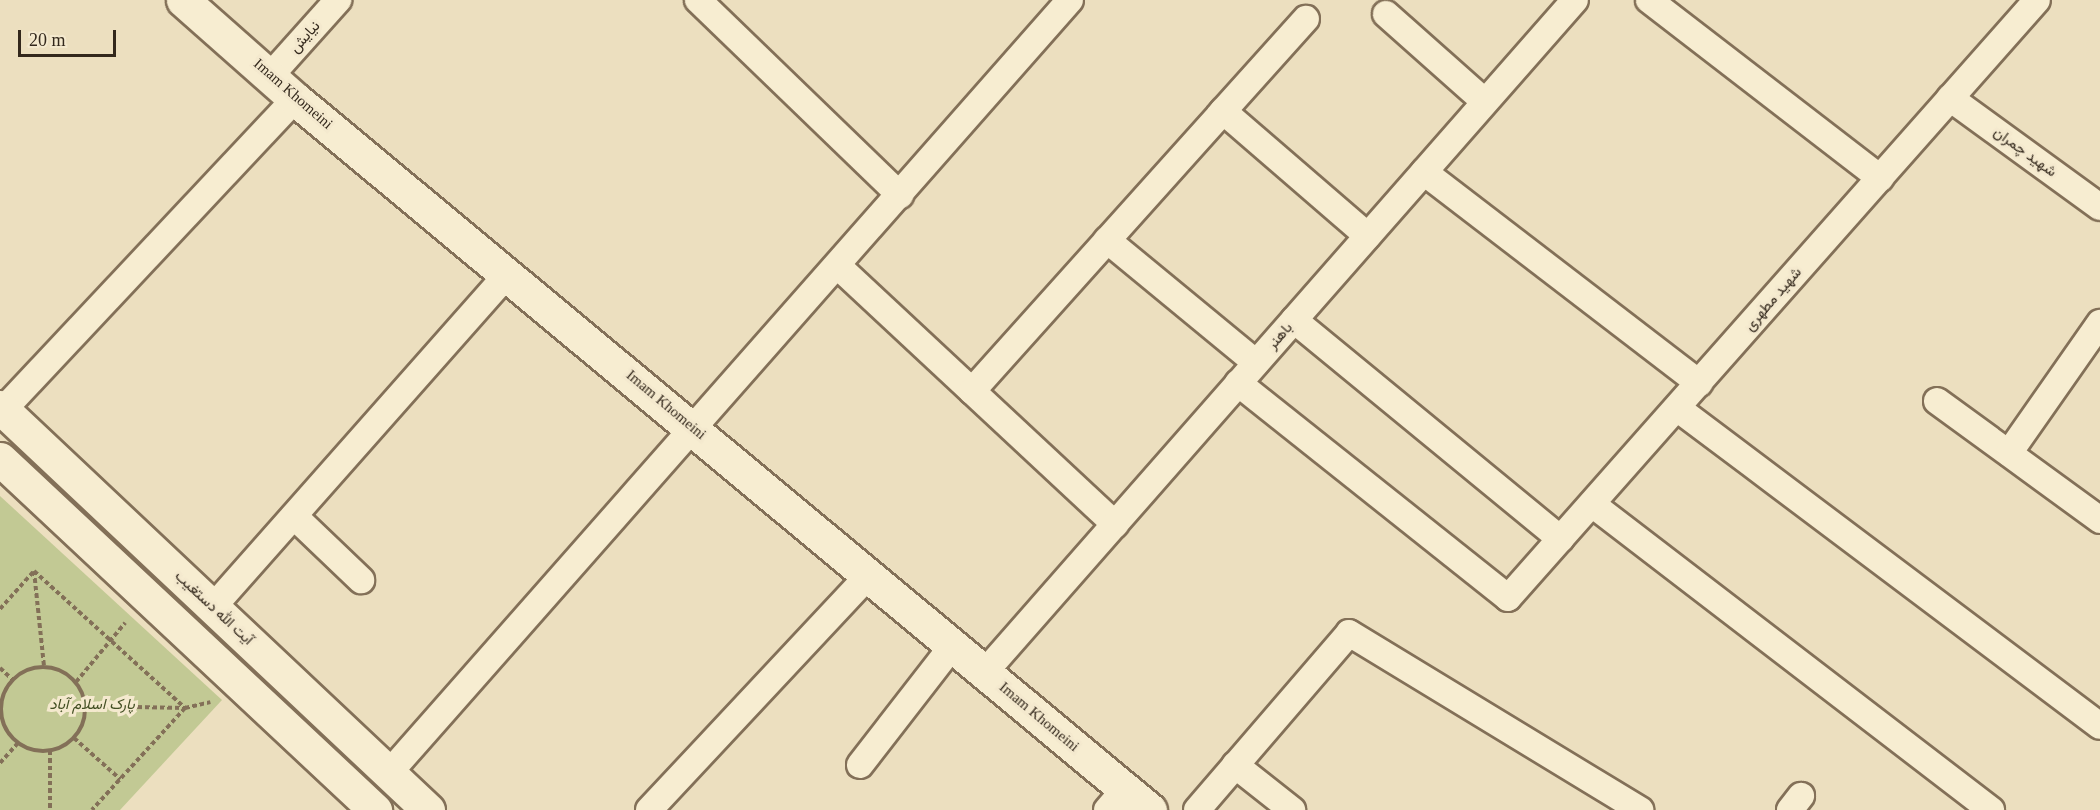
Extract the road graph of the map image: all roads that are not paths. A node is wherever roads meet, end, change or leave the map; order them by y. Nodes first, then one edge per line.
1 (183, 0) edge
2 (338, 0) edge
3 (698, 0) edge
4 (1070, 0) edge
5 (1575, 0) edge
6 (1649, 0) edge
7 (2037, 0) edge
8 (1386, 14) dead end
9 (1306, 19) dead end
10 (272, 75) junction
11 (1950, 98) junction
12 (294, 99) junction
13 (1485, 102) junction
14 (1223, 111) junction
15 (1424, 172) junction
16 (1880, 178) junction
17 (900, 195) junction
18 (2100, 207) edge
19 (1368, 236) junction
20 (1107, 240) junction
21 (838, 266) junction
22 (508, 273) junction
23 (1294, 320) junction
24 (2100, 323) edge
25 (1256, 363) junction
26 (1238, 383) junction
27 (1699, 383) junction
28 (972, 391) junction
29 (1937, 401) dead end
30 (1677, 408) junction
31 (1, 410) edge
32 (695, 429) junction
33 (2009, 453) junction
34 (0, 459) edge
35 (1592, 504) junction
36 (294, 516) junction
37 (2100, 520) edge
38 (1114, 524) junction
39 (1561, 539) junction
40 (869, 575) junction
41 (361, 580) dead end
42 (213, 607) junction
43 (953, 645) junction
44 (985, 672) junction
45 (2100, 726) edge
46 (860, 765) dead end
47 (1235, 765) junction
48 (389, 773) junction
49 (1116, 799) edge
50 (375, 810) edge
51 (428, 810) edge
52 (649, 810) edge
53 (1150, 810) edge
54 (1197, 810) edge
55 (1292, 810) edge
56 (1640, 810) edge
57 (1991, 810) edge

1 - 10 street, Imam Khomeini
2 - 10 street, نیایش
3 - 17 street
4 - 17 street
5 - 13 street, باهنر
6 - 16 street
7 - 11 street, شهید مطهری
8 - 13 street
9 - 14 street
10 - 12 street, Imam Khomeini
11 - 16 street, شهید مطهری
11 - 18 street, شهید چمران
12 - 22 street, Imam Khomeini
12 - 31 street
13 - 15 street, باهنر
14 - 19 street
14 - 20 street
15 - 19 street, باهنر
15 - 27 street
16 - 27 street, شهید مطهری
17 - 21 street
19 - 23 street, باهنر
20 - 25 street
20 - 28 street
21 - 28 street
21 - 32 street
22 - 32 street, Imam Khomeini
22 - 36 street
23 - 25 street, باهنر
23 - 39 street
24 - 33 street
25 - 26 street, باهنر
26 - 38 street, باهنر
26 - 39 street, شهید مطهری
27 - 30 street, شهید مطهری
28 - 38 street
29 - 33 street
30 - 35 street, شهید مطهری
30 - 45 street
31 - 42 street, آیت الله دستغیب
32 - 40 street, Imam Khomeini
32 - 48 street
33 - 37 street
34 - 50 street
35 - 39 street, شهید مطهری
35 - 57 street
36 - 41 street
36 - 42 street
38 - 44 street, باهنر
40 - 43 street, Imam Khomeini
40 - 52 street
42 - 48 street, آیت الله دستغیب
43 - 44 street, Imam Khomeini
43 - 46 street
44 - 49 street, Imam Khomeini
47 - 54 street
47 - 55 street
47 - 56 street
48 - 51 street, آیت الله دستغیب
49 - 53 street, Imam Khomeini

